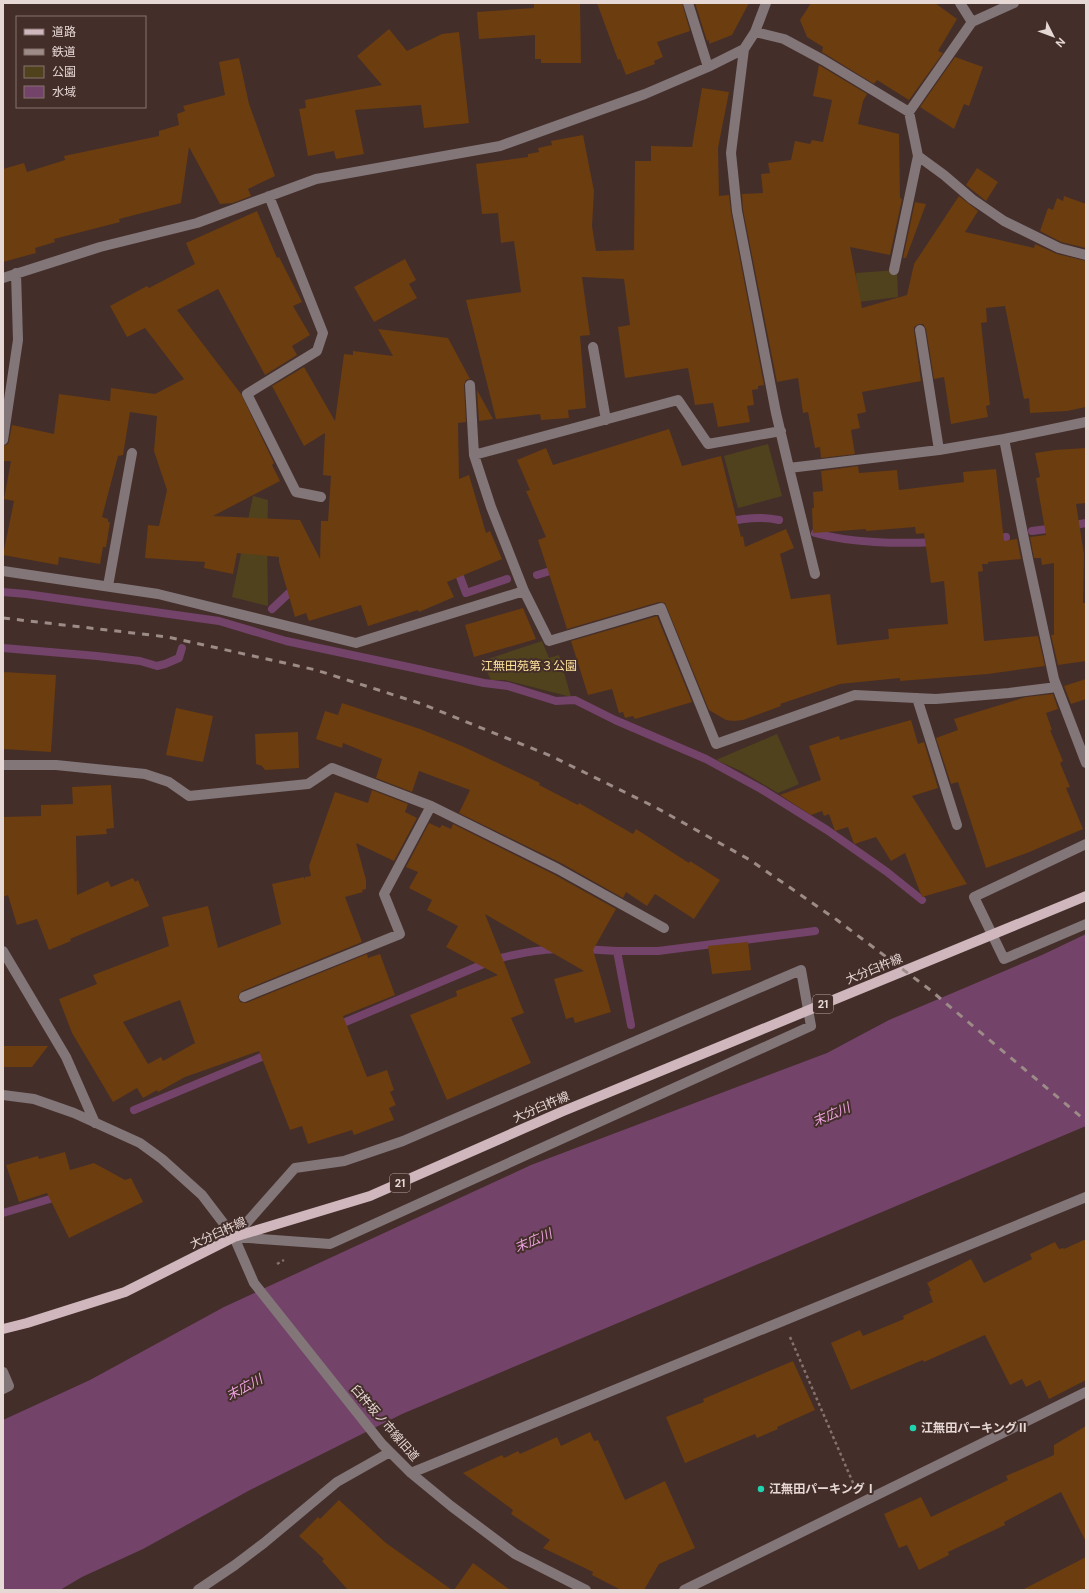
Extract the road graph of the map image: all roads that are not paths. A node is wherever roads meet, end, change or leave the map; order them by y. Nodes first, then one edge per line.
1 (688, 3) edge
2 (766, 3) edge
3 (960, 3) edge
4 (1014, 3) edge
5 (972, 22) junction
6 (755, 32) junction
7 (744, 49) junction
8 (708, 67) junction
9 (910, 112) junction
10 (918, 156) junction
11 (269, 196) junction
12 (1086, 255) edge
13 (894, 270) dead end
14 (16, 273) junction
15 (3, 278) edge
16 (920, 330) dead end
17 (593, 347) dead end
18 (470, 385) dead end
19 (606, 420) junction
20 (1086, 422) edge
21 (781, 431) junction
22 (1004, 439) junction
23 (3, 440) edge
24 (939, 450) junction
25 (132, 453) dead end
26 (474, 455) junction
27 (789, 468) junction
28 (321, 497) dead end
29 (3, 571) edge
30 (815, 574) dead end
31 (108, 586) junction
32 (524, 591) junction
33 (1057, 687) junction
34 (917, 698) junction
35 (1086, 763) edge
36 (3, 765) edge
37 (431, 806) junction
38 (958, 825) dead end
39 (1086, 844) edge
40 (1086, 896) edge
41 (1086, 924) edge
42 (664, 928) dead end
43 (3, 951) edge
44 (244, 996) dead end
45 (3, 1095) edge
46 (95, 1123) junction
47 (1086, 1197) edge
48 (234, 1237) junction
49 (3, 1329) edge
50 (3, 1372) edge
51 (3, 1389) edge
52 (1086, 1392) edge
53 (390, 1452) junction
54 (411, 1473) junction
55 (198, 1590) edge
56 (586, 1590) edge
57 (684, 1590) edge

1 - 8 street
2 - 6 street
3 - 5 street
4 - 5 street
5 - 9 street
6 - 7 street
6 - 9 street
7 - 8 street
7 - 21 street
8 - 11 street
9 - 10 street
10 - 12 street
10 - 13 street
11 - 14 street
11 - 28 street
14 - 15 street
14 - 23 street
16 - 24 street
17 - 19 street
18 - 26 street
19 - 21 street
19 - 26 street
20 - 22 street
21 - 27 street
22 - 24 street
22 - 33 street
24 - 27 street
25 - 31 street
26 - 32 street
27 - 30 street
29 - 31 street
31 - 32 street
32 - 34 street
33 - 34 street
33 - 35 street
34 - 38 street
36 - 37 street
37 - 42 street
37 - 44 street
39 - 41 street
40 - 48 main road, 大分臼杵線 / 21
43 - 46 street
45 - 46 street, 臼杵坂ノ市線旧道
46 - 48 street, 臼杵坂ノ市線旧道
47 - 54 street
48 - 48 street
48 - 49 main road, 大分臼杵線 / 21
48 - 53 street, 臼杵坂ノ市線旧道
50 - 51 street
52 - 57 street
53 - 54 street, 臼杵坂ノ市線旧道
53 - 55 street
54 - 56 street, 臼杵坂ノ市線旧道

